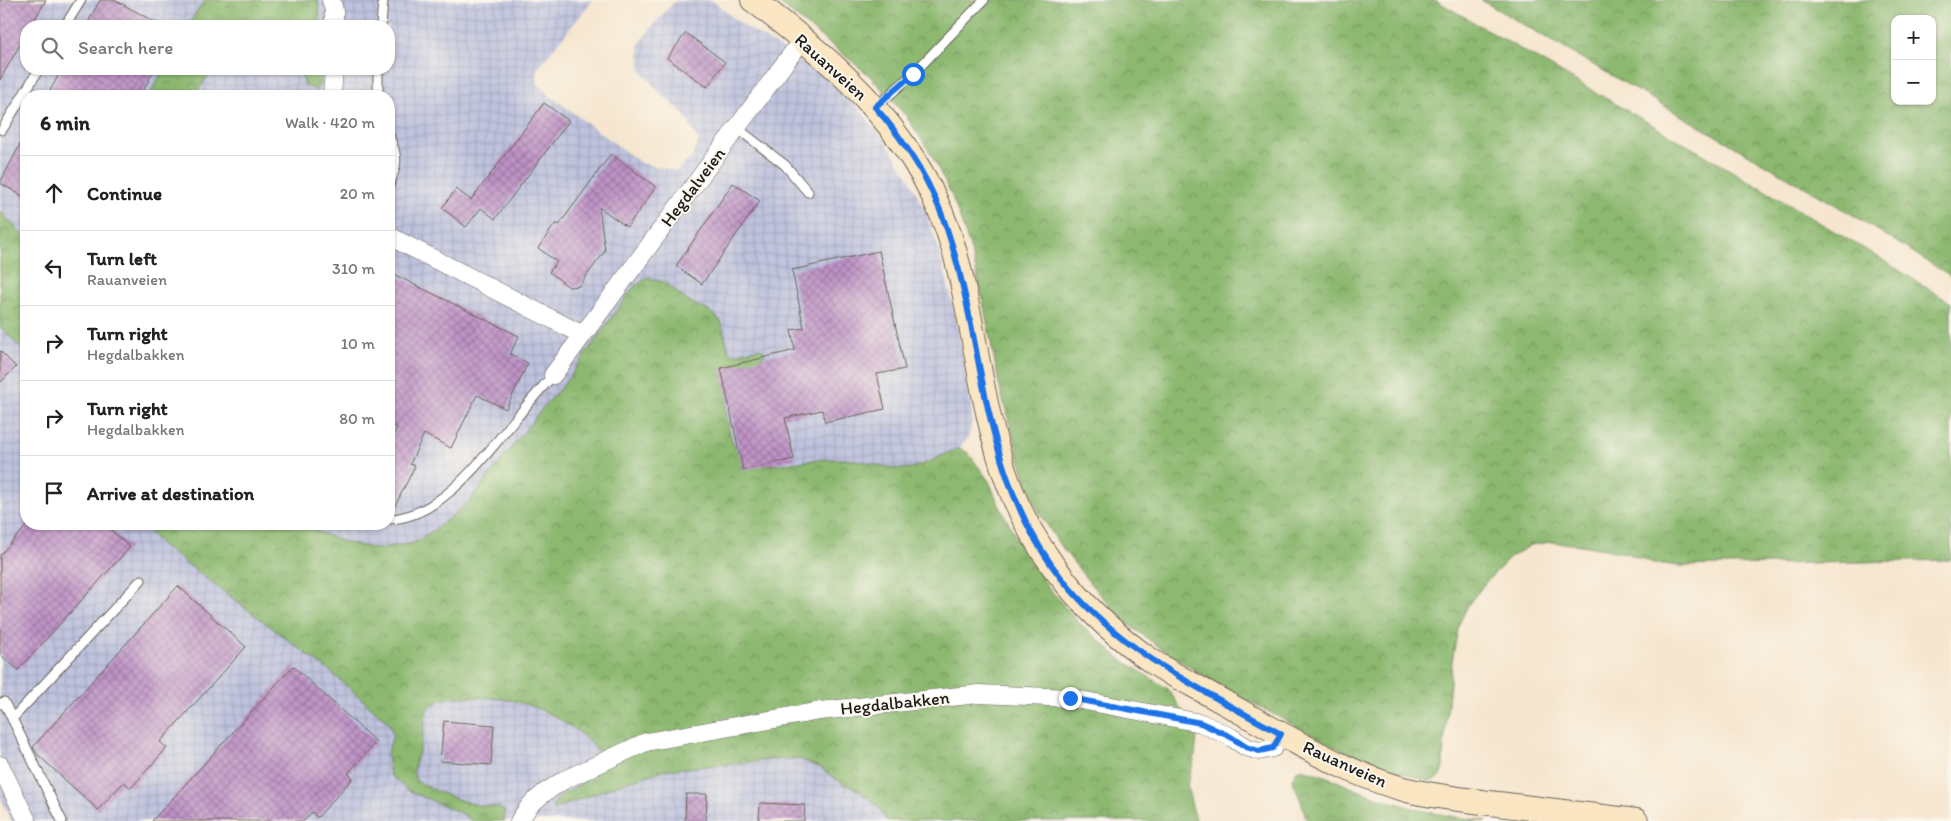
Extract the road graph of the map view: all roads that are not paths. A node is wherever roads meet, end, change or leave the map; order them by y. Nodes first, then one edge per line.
1 (81, 0) edge
2 (331, 0) edge
3 (383, 0) edge
4 (753, 0) edge
5 (984, 0) edge
6 (69, 20) edge
7 (334, 20) edge
8 (381, 20) edge
9 (802, 40) junction
10 (35, 75) edge
11 (334, 75) edge
12 (378, 75) edge
13 (26, 90) edge
14 (332, 90) edge
15 (378, 90) edge
16 (20, 100) edge
17 (875, 107) junction
18 (737, 128) junction
19 (2, 130) dead end
20 (395, 153) edge
21 (395, 170) edge
22 (808, 192) dead end
23 (395, 239) edge
24 (583, 335) junction
25 (553, 375) joint
26 (395, 519) edge
27 (140, 580) dead end
28 (0, 704) edge
29 (12, 719) junction
30 (1281, 734) junction
31 (0, 766) edge
32 (27, 821) edge
33 (62, 821) edge
34 (519, 821) edge
35 (1636, 821) edge

1 - 6 lane
2 - 7 street
3 - 8 lane
4 - 9 main road, Rauanveien
5 - 17 lane
9 - 17 main road, Rauanveien
9 - 18 street, Hegdalveien
10 - 13 lane
11 - 14 street
12 - 15 lane
16 - 19 lane
17 - 30 main road, Rauanveien
18 - 22 lane
18 - 24 street, Hegdalveien
20 - 21 lane
23 - 24 street
24 - 25 street, Hegdalveien
25 - 26 lane
27 - 29 lane
28 - 29 lane
29 - 33 lane
30 - 34 street, Hegdalbakken
30 - 35 main road, Rauanveien
31 - 32 street

